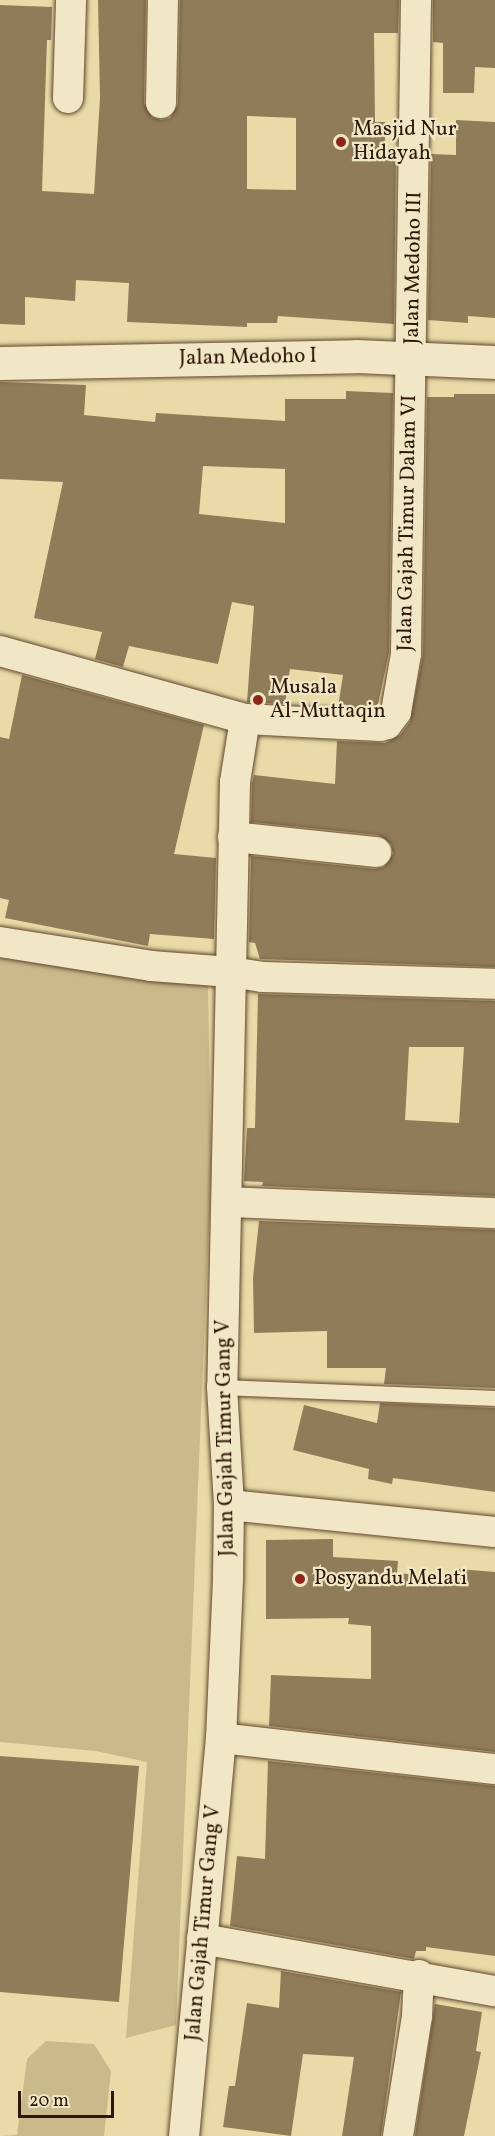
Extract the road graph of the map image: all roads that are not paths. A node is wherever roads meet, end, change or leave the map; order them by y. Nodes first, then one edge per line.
1 (71, 0) edge
2 (163, 0) edge
3 (416, 0) edge
4 (69, 98) dead end
5 (161, 103) dead end
6 (412, 356) junction
7 (495, 362) edge
8 (0, 363) edge
9 (0, 651) edge
10 (245, 719) junction
11 (233, 837) junction
12 (376, 852) dead end
13 (0, 942) edge
14 (231, 972) junction
15 (495, 984) edge
16 (228, 1202) junction
17 (495, 1213) edge
18 (222, 1387) junction
19 (495, 1398) edge
20 (229, 1505) junction
21 (495, 1532) edge
22 (221, 1738) junction
23 (495, 1769) edge
24 (202, 1939) junction
25 (419, 1975) junction
26 (495, 1991) edge
27 (184, 2136) edge
28 (398, 2136) edge

1 - 4 street
2 - 5 street
3 - 6 street, Jalan Medoho III
6 - 7 street, Jalan Medoho I
6 - 8 street, Jalan Medoho I
6 - 10 street, Jalan Gajah Timur Dalam VI
9 - 10 street, Jalan Gajah Timur Dalam VI
10 - 11 street
11 - 12 street
11 - 14 street
13 - 14 street
14 - 15 street
14 - 16 street, Jalan Gajah Timur Gang V
16 - 17 street
16 - 18 street, Jalan Gajah Timur Gang V
18 - 19 lane
18 - 20 street, Jalan Gajah Timur Gang V
20 - 21 street
20 - 22 street, Jalan Gajah Timur Gang V
22 - 23 street
22 - 24 street, Jalan Gajah Timur Gang V
24 - 25 street
24 - 27 street, Jalan Gajah Timur Gang V
25 - 26 street
25 - 28 street

